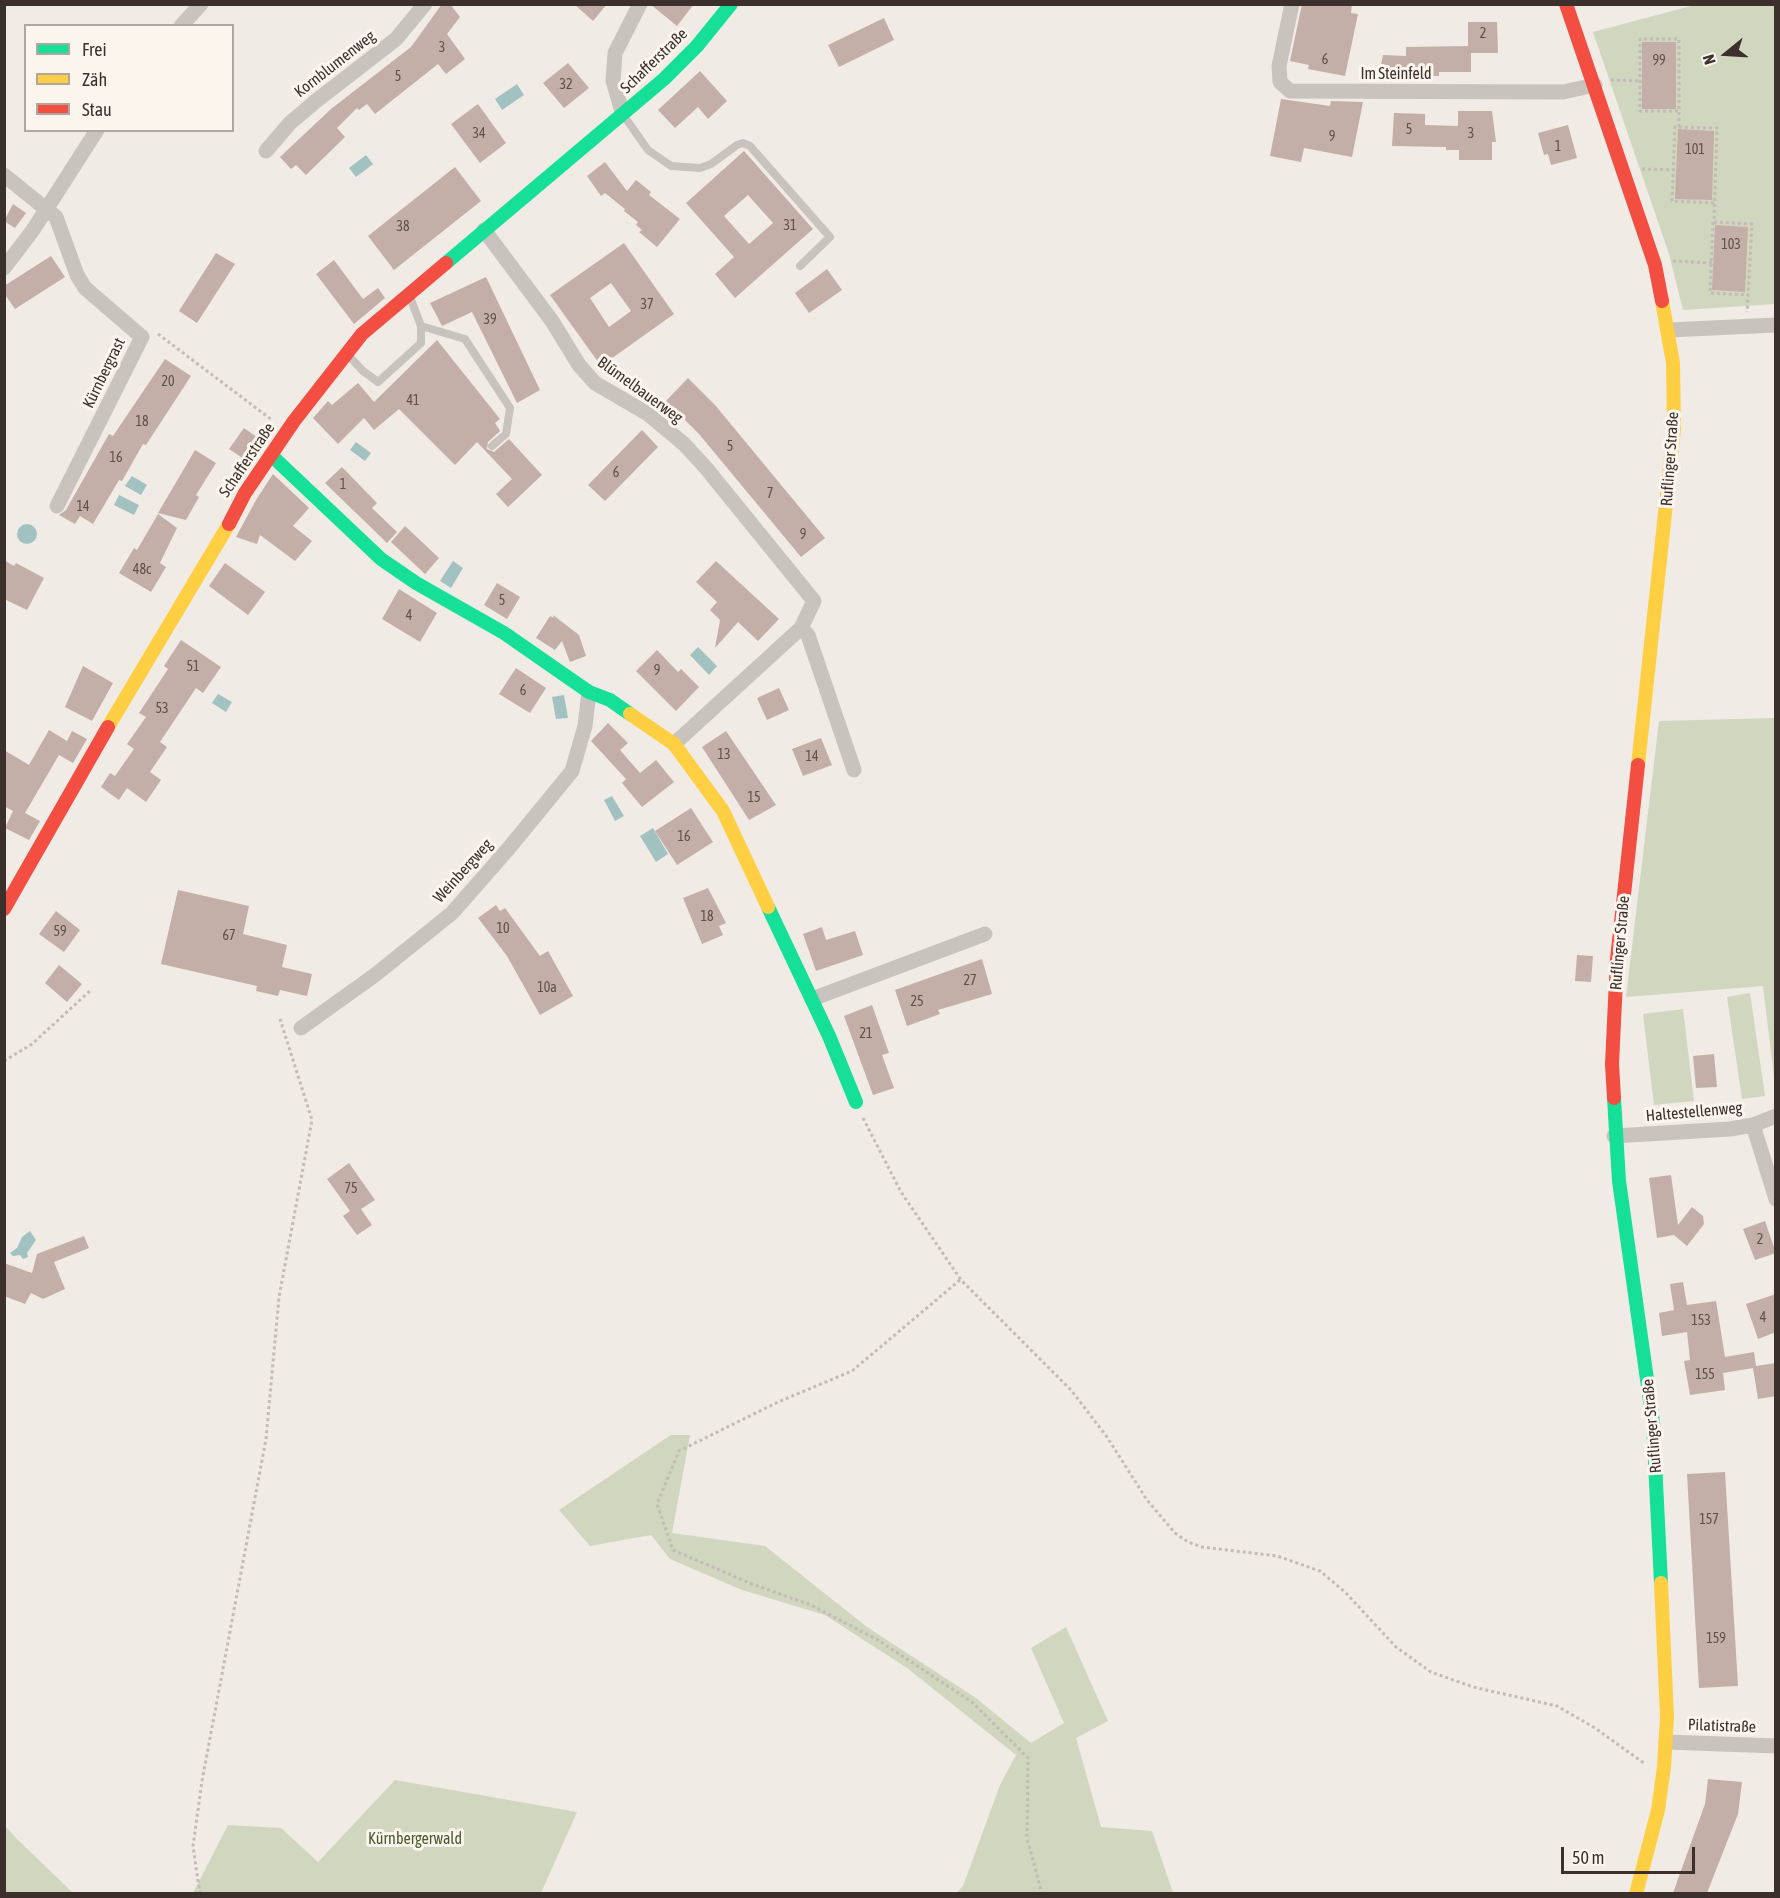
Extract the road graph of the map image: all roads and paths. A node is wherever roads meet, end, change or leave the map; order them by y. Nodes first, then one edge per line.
1 (201, 4) edge
2 (426, 4) edge
3 (640, 4) edge
4 (730, 4) edge
5 (1292, 4) edge
6 (1566, 4) edge
7 (184, 24) edge
8 (1641, 81) junction
9 (1600, 82) junction
10 (1678, 111) junction
11 (623, 114) junction
12 (1678, 127) junction
13 (96, 132) edge
14 (266, 151) dead end
15 (1635, 169) dead end
16 (1675, 170) junction
17 (4, 175) edge
18 (1714, 203) junction
19 (47, 208) junction
20 (1714, 222) junction
21 (484, 230) junction
22 (1666, 261) dead end
23 (1712, 263) junction
24 (800, 266) dead end
25 (4, 268) edge
26 (409, 293) junction
27 (1748, 295) junction
28 (1776, 325) edge
29 (421, 326) junction
30 (1746, 326) junction
31 (1669, 330) junction
32 (142, 337) junction
33 (347, 354) junction
34 (287, 432) junction
35 (492, 446) dead end
36 (271, 455) junction
37 (57, 506) dead end
38 (801, 628) junction
39 (589, 692) junction
40 (674, 744) junction
41 (854, 770) dead end
42 (4, 909) edge
43 (985, 934) dead end
44 (92, 989) dead end
45 (812, 999) junction
46 (280, 1018) dead end
47 (301, 1028) dead end
48 (4, 1061) edge
49 (856, 1102) joint
50 (1776, 1116) edge
51 (1753, 1125) junction
52 (1614, 1136) junction
53 (1776, 1199) edge
54 (961, 1280) junction
55 (1666, 1742) junction
56 (1776, 1746) edge
57 (1664, 1767) junction
58 (200, 1893) edge
59 (1042, 1893) edge
60 (1636, 1893) edge

1 - 7 street
2 - 14 street, Kornblumenweg
3 - 11 street, Schafferstraße
4 - 11 street, Schafferstraße
5 - 9 street, Im Steinfeld
6 - 9 street, Ruflinger Straße
8 - 9 path
8 - 10 path
8 - 10 path
9 - 31 street, Ruflinger Straße
10 - 12 path
11 - 21 street, Schafferstraße
11 - 24 lane
12 - 16 path
12 - 18 path
13 - 19 street
15 - 16 path
16 - 18 path
17 - 19 street
18 - 20 path
19 - 25 street
19 - 32 street, Kürnbergrast
20 - 23 path
20 - 27 path
21 - 26 street, Schafferstraße
21 - 38 street, Blümelbauerweg
22 - 23 path
23 - 27 path
26 - 29 lane
26 - 33 street, Schafferstraße
27 - 30 path
28 - 30 street
29 - 33 lane
29 - 35 lane
30 - 31 street
31 - 52 street, Ruflinger Straße
32 - 34 path
32 - 37 street, Kürnbergrast
33 - 34 street, Schafferstraße
34 - 36 street, Schafferstraße
36 - 39 street
36 - 42 street, Schafferstraße
38 - 40 street, Blümelbauerweg
38 - 41 street
39 - 40 street
39 - 47 street, Weinbergweg
40 - 45 street
43 - 45 street
44 - 48 path
45 - 49 street
46 - 58 path
49 - 54 path
50 - 51 street, Haltestellenweg
51 - 52 street, Haltestellenweg
51 - 53 street
52 - 55 street, Ruflinger Straße
54 - 57 path
54 - 59 path
55 - 56 street, Pilatistraße
55 - 57 street, Ruflinger Straße
57 - 60 street, Ruflinger Straße

